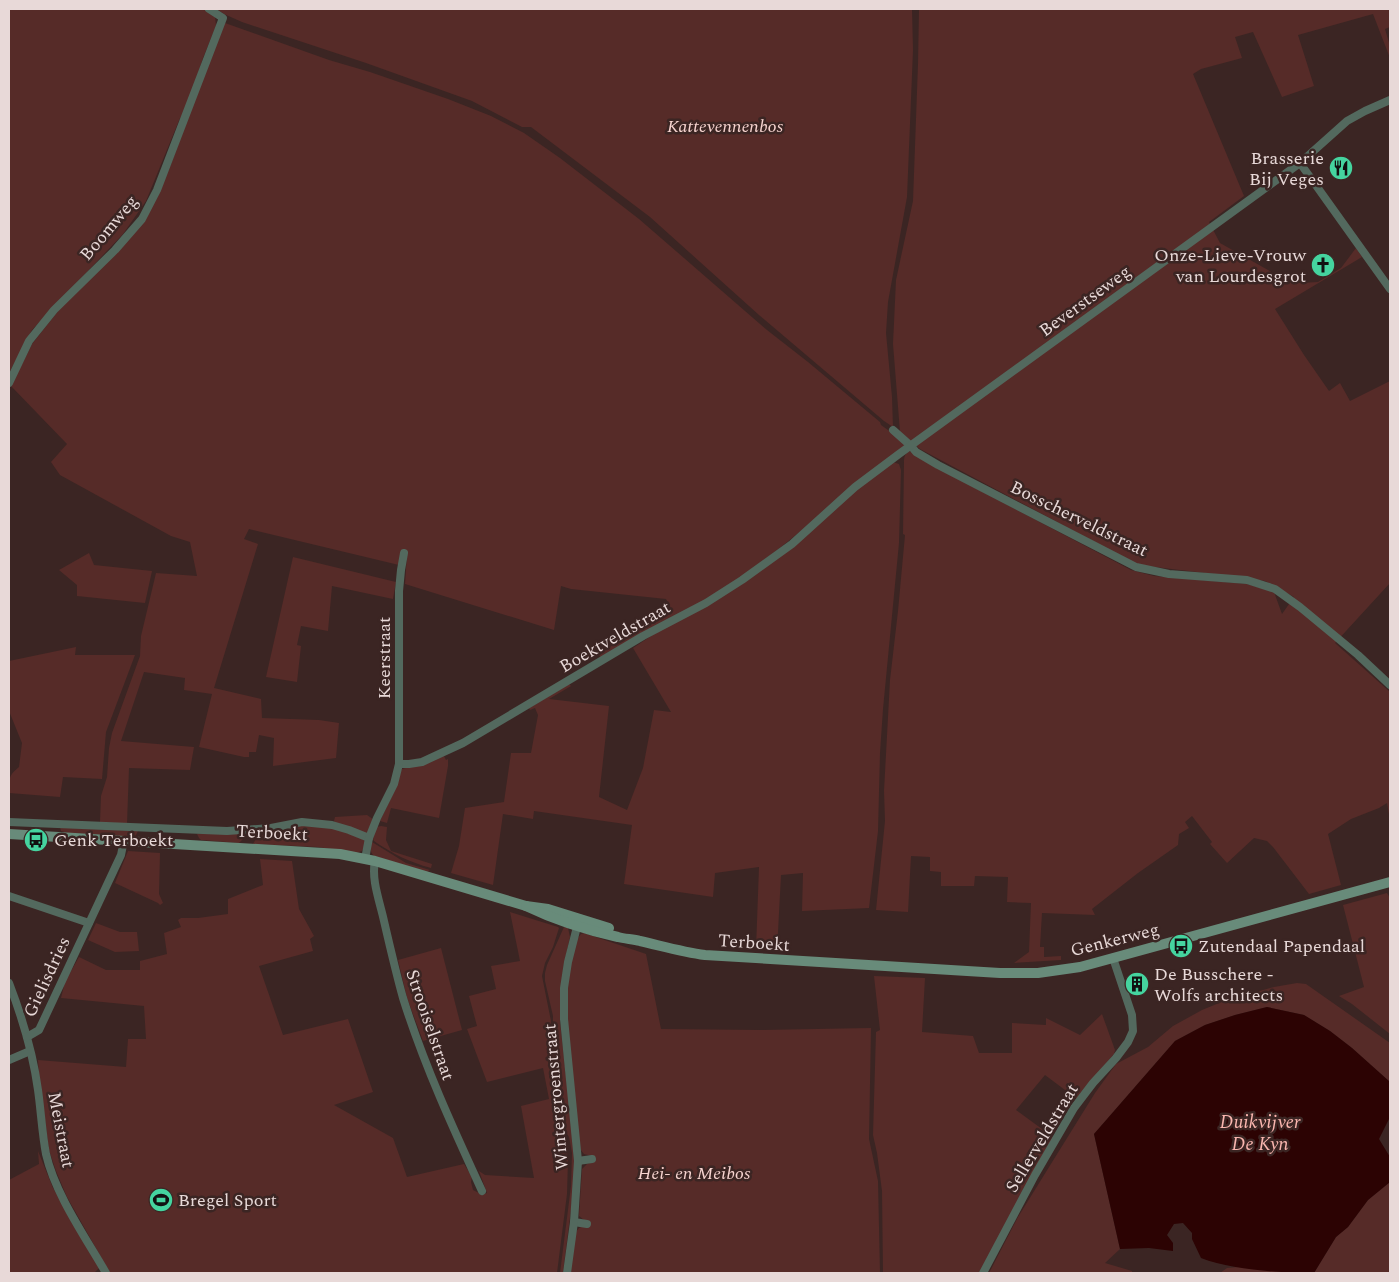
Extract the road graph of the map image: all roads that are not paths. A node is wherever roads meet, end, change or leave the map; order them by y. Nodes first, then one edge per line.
1 (210, 9) edge
2 (1390, 100) edge
3 (1300, 163) junction
4 (1390, 289) edge
5 (9, 383) edge
6 (893, 430) dead end
7 (911, 446) junction
8 (404, 553) dead end
9 (1390, 684) edge
10 (399, 764) junction
11 (9, 822) edge
12 (9, 834) edge
13 (369, 838) junction
14 (124, 840) junction
15 (370, 860) junction
16 (1390, 882) edge
17 (9, 896) edge
18 (578, 922) junction
19 (89, 923) junction
20 (1114, 962) junction
21 (869, 966) joint
22 (9, 983) edge
23 (27, 1037) junction
24 (30, 1051) junction
25 (9, 1060) edge
26 (592, 1159) dead end
27 (578, 1161) junction
28 (482, 1191) dead end
29 (574, 1222) junction
30 (588, 1224) dead end
31 (106, 1273) edge
32 (567, 1273) edge
33 (983, 1273) edge

1 - 5 street, Boomweg
2 - 3 street, Beverstseweg
3 - 4 street
3 - 7 street, Beverstseweg
6 - 7 street, Bosscherveldstraat
7 - 9 street, Bosscherveldstraat
7 - 10 street, Boektveldstraat
8 - 10 street, Keerstraat
10 - 13 street
11 - 13 street, Terboekt
12 - 14 main road, Terboekt
13 - 15 street
14 - 15 main road, Terboekt
14 - 19 street, Gielisdries
15 - 18 main road, Terboekt
15 - 28 street, Strooiselstraat
16 - 20 main road, Genkerweg
17 - 19 street, Gielisdries
18 - 21 main road, Terboekt
18 - 27 street, Wintergroenstraat
19 - 23 street, Gielisdries
20 - 21 main road, Genkerweg
20 - 33 street, Sellerveldstraat
22 - 23 street, Meistraat
23 - 24 street, Meistraat
24 - 25 street
24 - 31 street, Meistraat
26 - 27 street
27 - 29 street, Wintergroenstraat
29 - 30 street
29 - 32 street, Wintergroenstraat

